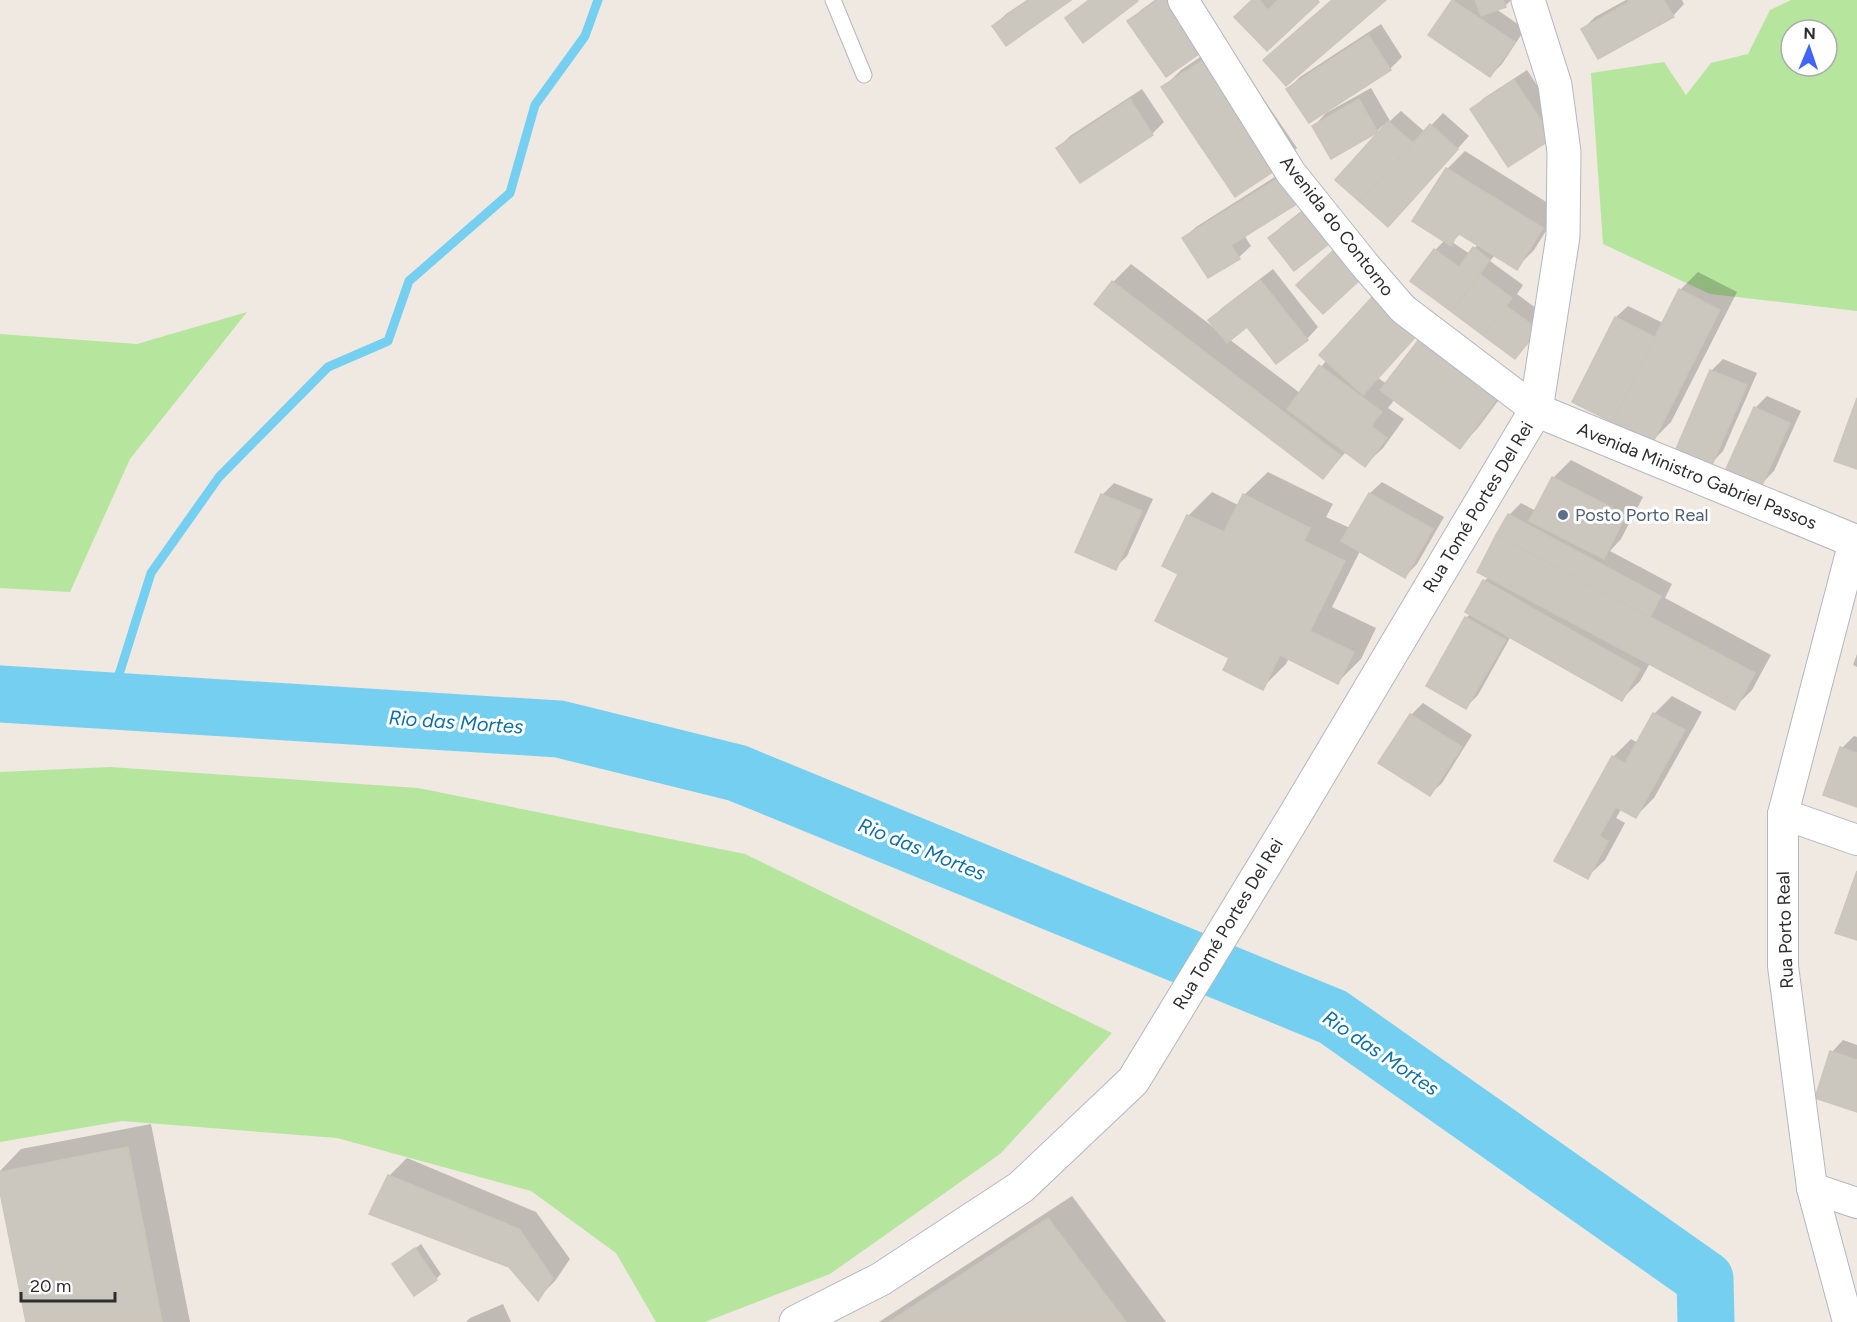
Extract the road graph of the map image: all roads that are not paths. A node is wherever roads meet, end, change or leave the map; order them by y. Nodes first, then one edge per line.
1 (833, 0) edge
2 (1183, 0) edge
3 (1528, 0) edge
4 (864, 75) dead end
5 (1536, 410) junction
6 (1856, 541) edge
7 (1783, 814) junction
8 (1857, 840) edge
9 (1812, 1188) junction
10 (1857, 1203) edge
11 (796, 1322) edge
12 (1848, 1322) edge

1 - 4 lane
2 - 5 street, Avenida do Contorno
3 - 5 main road
5 - 6 main road, Avenida Ministro Gabriel Passos
5 - 11 main road, Rua Tomé Portes Del Rei
6 - 7 street, Rua Porto Real
7 - 8 street
7 - 9 street, Rua Porto Real
9 - 10 street
9 - 12 street, Rua Porto Real

